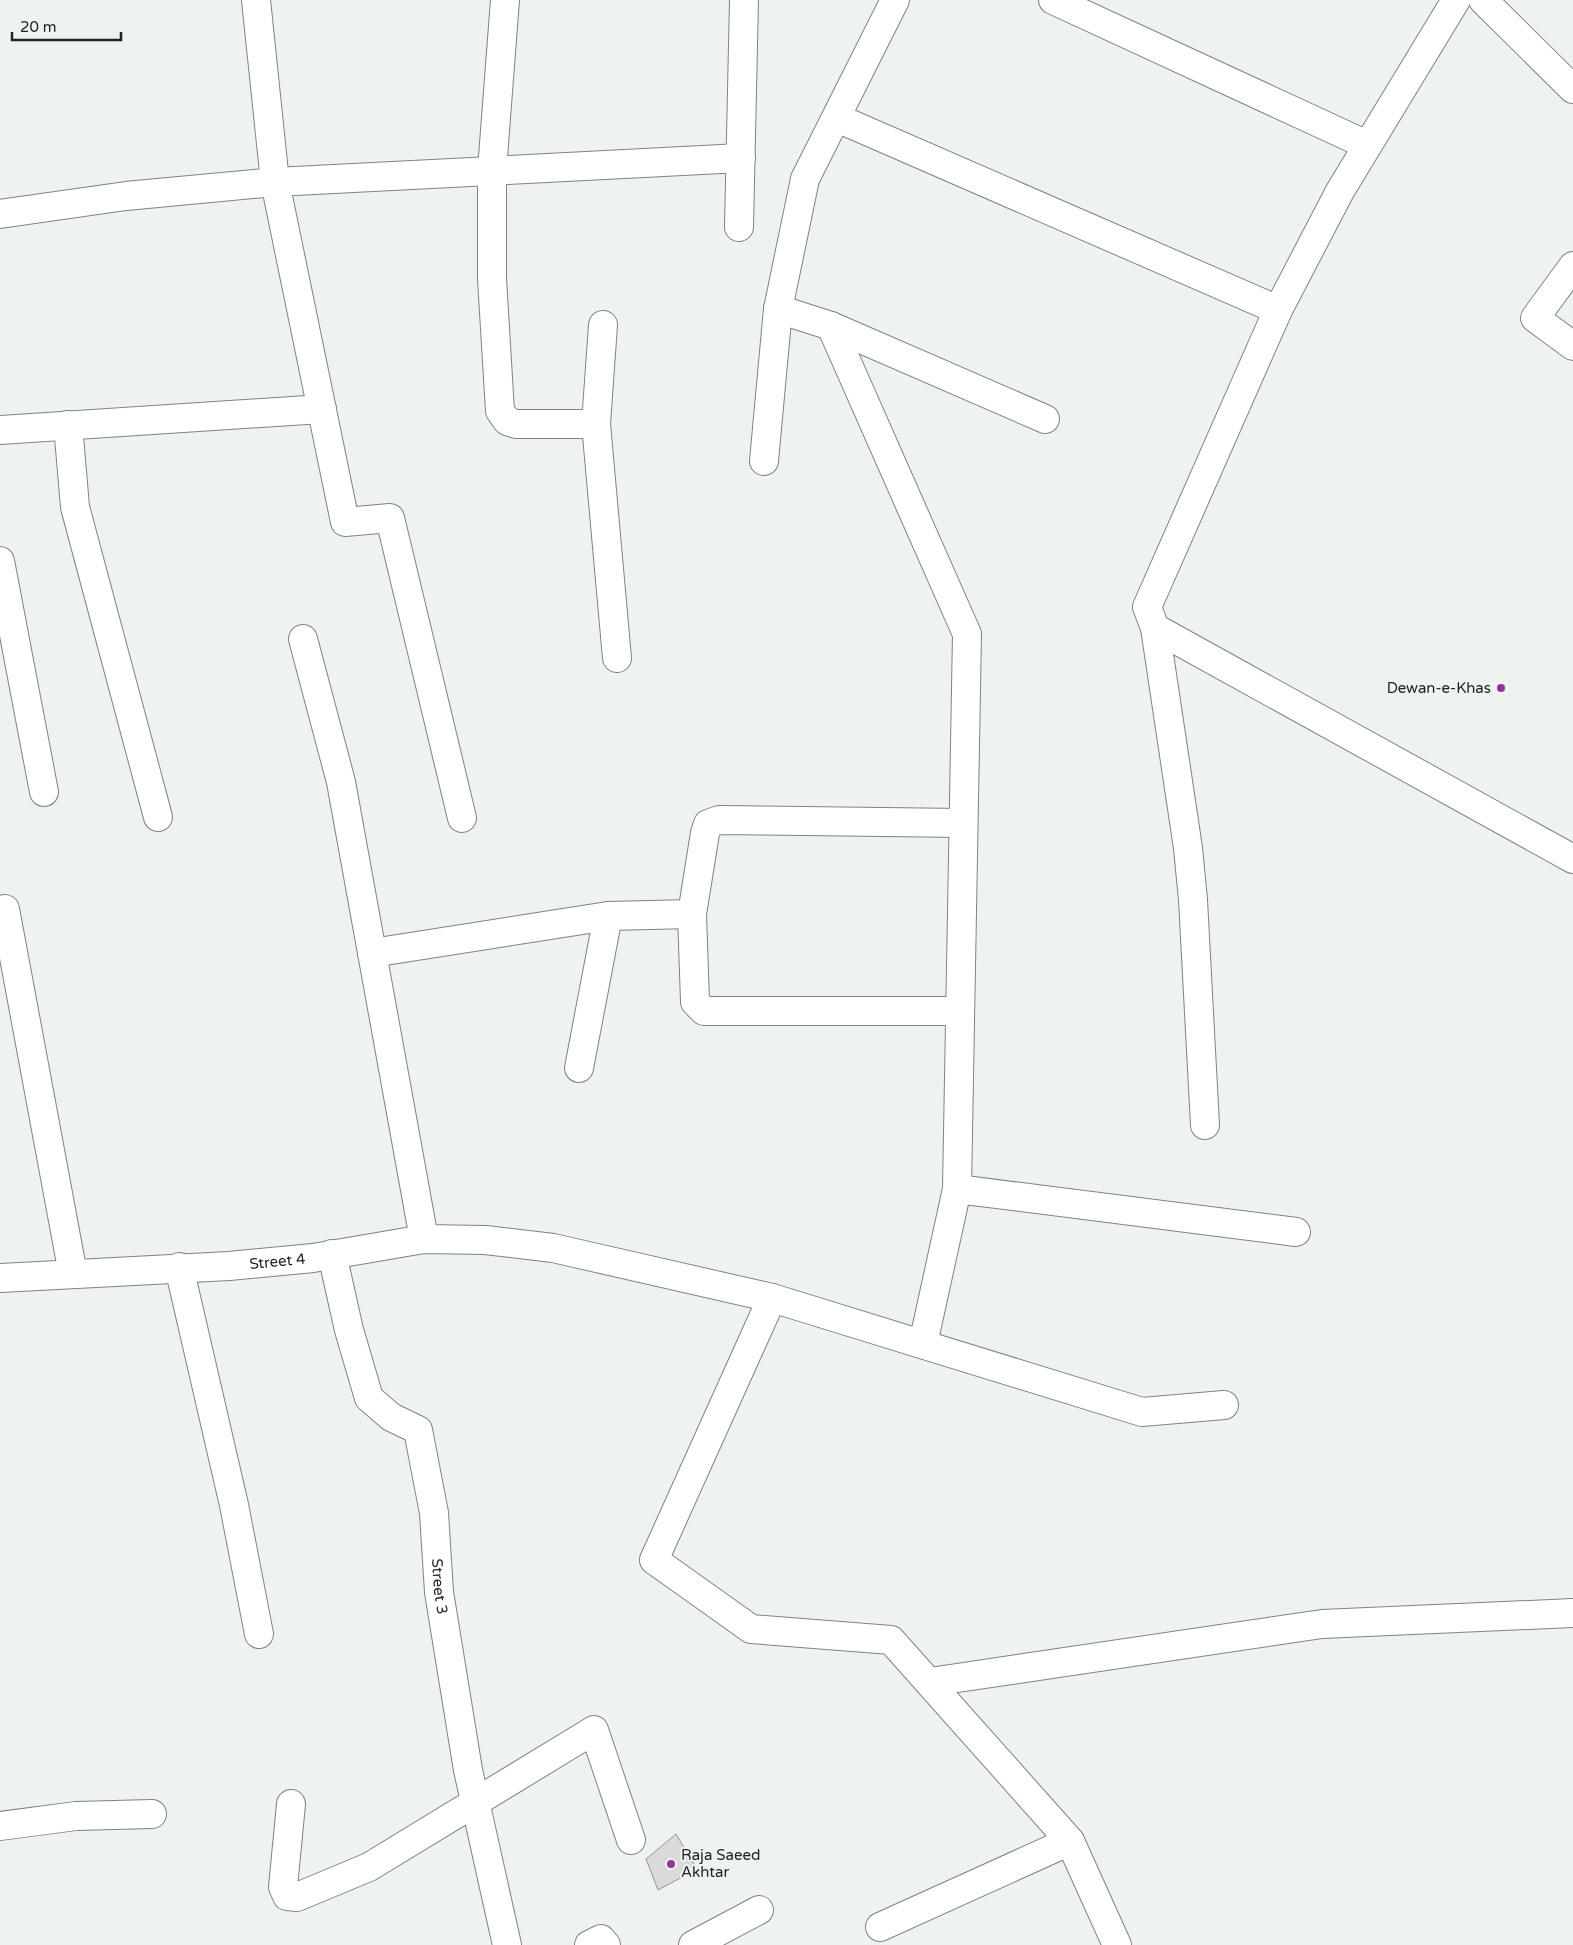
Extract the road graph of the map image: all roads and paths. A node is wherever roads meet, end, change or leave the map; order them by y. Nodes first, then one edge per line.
1 (256, 0) edge
2 (505, 0) edge
3 (744, 0) edge
4 (895, 0) edge
5 (1054, 0) edge
6 (1456, 0) edge
7 (1483, 0) edge
8 (1573, 89) edge
9 (837, 118) junction
10 (1367, 145) junction
11 (741, 158) junction
12 (492, 170) junction
13 (275, 182) junction
14 (0, 214) edge
15 (739, 227) dead end
16 (1573, 266) edge
17 (778, 309) junction
18 (1278, 310) junction
19 (604, 325) dead end
20 (831, 326) junction
21 (1573, 346) edge
22 (322, 409) junction
23 (1044, 419) dead end
24 (596, 424) junction
25 (68, 425) junction
26 (0, 430) edge
27 (764, 461) dead end
28 (0, 561) edge
29 (1155, 628) junction
30 (303, 639) dead end
31 (617, 658) dead end
32 (44, 792) dead end
33 (158, 817) dead end
34 (462, 818) dead end
35 (964, 823) junction
36 (1573, 859) edge
37 (5, 909) dead end
38 (692, 914) junction
39 (608, 916) junction
40 (372, 953) junction
41 (960, 1011) junction
42 (579, 1068) dead end
43 (1205, 1125) dead end
44 (957, 1189) junction
45 (1296, 1232) dead end
46 (424, 1239) junction
47 (332, 1254) junction
48 (179, 1267) junction
49 (73, 1274) junction
50 (0, 1278) edge
51 (772, 1298) junction
52 (923, 1344) junction
53 (1224, 1405) dead end
54 (1573, 1612) edge
55 (258, 1634) dead end
56 (930, 1682) junction
57 (291, 1804) dead end
58 (475, 1804) junction
59 (152, 1814) dead end
60 (0, 1826) edge
61 (631, 1840) dead end
62 (1070, 1841) junction
63 (759, 1910) dead end
64 (880, 1927) dead end
65 (507, 1945) edge
66 (590, 1945) edge
67 (606, 1945) edge
68 (693, 1945) edge
69 (1117, 1945) edge

1 - 13 street
2 - 12 street
3 - 11 street
4 - 9 street
5 - 10 street
6 - 10 street
7 - 8 street
9 - 17 street
9 - 18 street
10 - 18 street
11 - 12 street
11 - 15 street
12 - 13 street
12 - 24 street
13 - 14 street
13 - 22 street
16 - 21 street
17 - 20 street
17 - 27 street
18 - 29 street
19 - 24 street
20 - 23 street
20 - 35 street
22 - 25 street
22 - 34 street
24 - 31 street
25 - 26 street
25 - 33 street
28 - 32 street
29 - 36 street
29 - 43 street
30 - 40 street
35 - 38 street
35 - 41 street
37 - 49 street
38 - 39 street
38 - 41 street
39 - 40 street
39 - 42 street
40 - 46 street
41 - 44 street
44 - 45 street
44 - 52 street
46 - 47 street, Street 4
46 - 51 street, Street 4
47 - 48 street, Street 4
47 - 58 street, Street 3
48 - 49 street, Street 4
48 - 55 street
49 - 50 street, Street 4
51 - 52 street, Street 4
51 - 56 street
52 - 53 street, Street 4
54 - 56 street
56 - 62 street
57 - 58 street
58 - 61 street
58 - 65 street, Street 3
59 - 60 street
62 - 64 street
62 - 69 street
63 - 68 street
66 - 67 street

